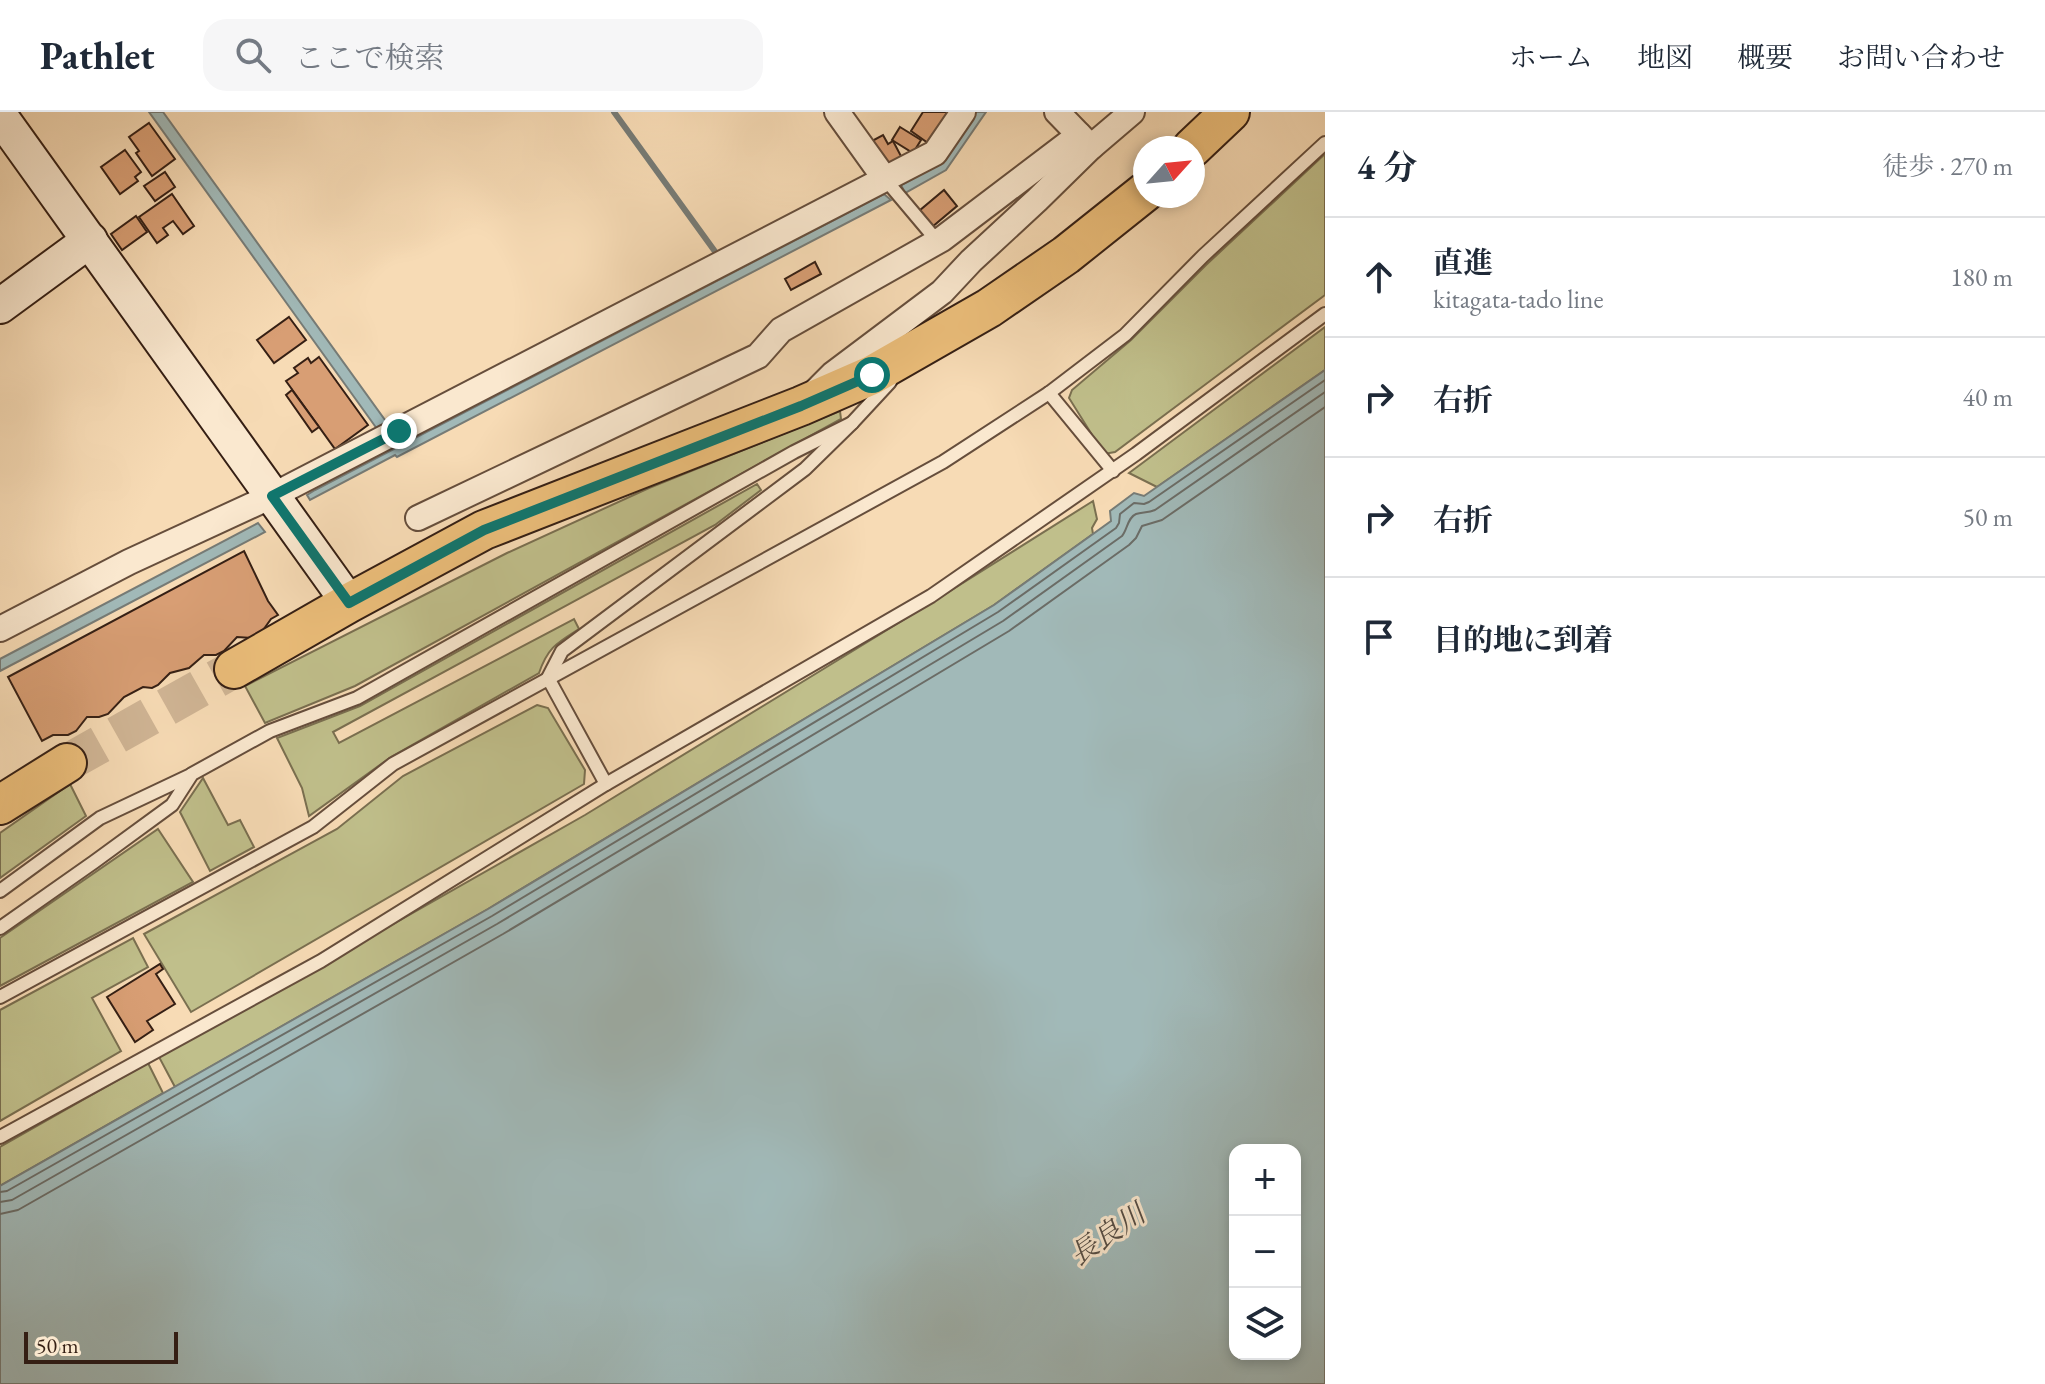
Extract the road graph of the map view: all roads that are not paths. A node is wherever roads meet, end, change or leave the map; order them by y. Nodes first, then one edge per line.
1 (837, 112) edge
2 (963, 112) edge
3 (1057, 112) edge
4 (1132, 112) edge
5 (1230, 112) edge
6 (0, 116) edge
7 (1205, 136) edge
8 (1085, 141) junction
9 (1325, 143) edge
10 (885, 179) junction
11 (1133, 202) edge
12 (90, 240) junction
13 (938, 242) junction
14 (0, 306) edge
15 (1325, 314) edge
16 (922, 346) junction
17 (1049, 393) junction
18 (801, 406) junction
19 (852, 423) junction
20 (1113, 471) junction
21 (272, 496) junction
22 (418, 518) dead end
23 (349, 603) junction
24 (0, 629) edge
25 (234, 669) tunnel mouth
26 (548, 678) junction
27 (67, 763) tunnel mouth
28 (192, 774) junction
29 (606, 784) junction
30 (0, 805) edge
31 (0, 891) edge
32 (0, 928) edge
33 (0, 997) edge
34 (0, 1137) edge

1 - 10 street
2 - 10 street
3 - 8 street
4 - 8 street
5 - 7 main road
6 - 12 street
8 - 13 street
8 - 18 street
9 - 17 lane
10 - 13 lane
10 - 21 street
11 - 16 main road
12 - 14 street
12 - 21 street
13 - 22 street
15 - 20 lane
16 - 18 main road
16 - 19 lane
17 - 20 lane
17 - 26 lane
18 - 23 main road
19 - 26 lane
19 - 28 lane
20 - 29 lane
21 - 23 street
21 - 24 street
23 - 25 main road
26 - 29 lane
26 - 33 lane
27 - 30 main road
28 - 31 lane
28 - 32 lane
29 - 34 lane

